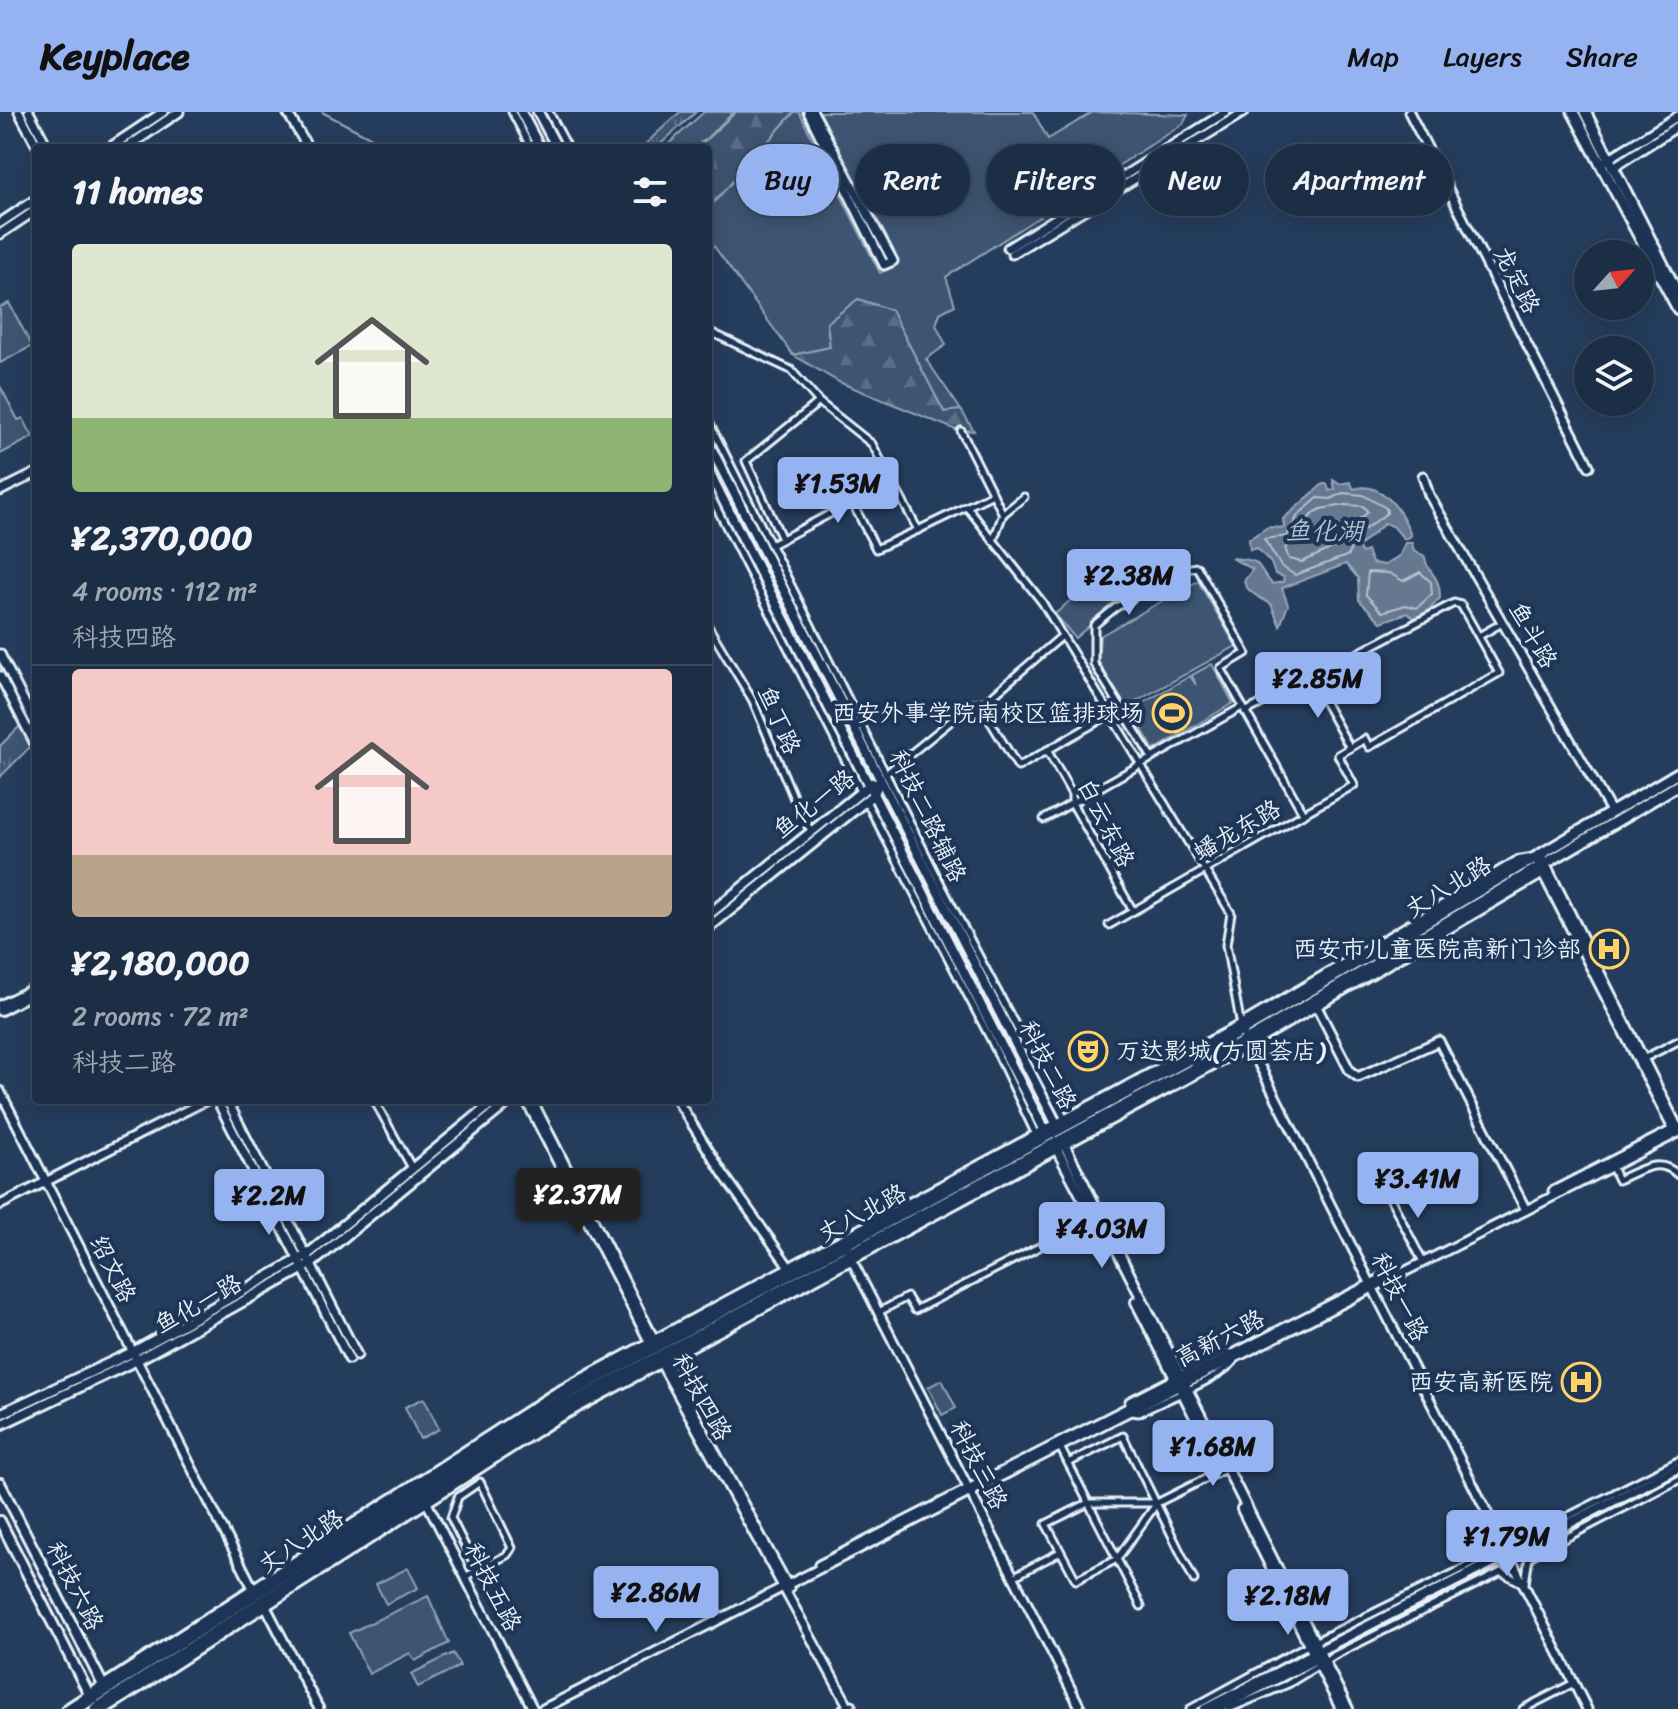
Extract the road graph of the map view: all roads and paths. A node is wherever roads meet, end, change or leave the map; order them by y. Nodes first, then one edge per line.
1 (19, 112) edge
2 (29, 112) edge
3 (163, 112) edge
4 (179, 112) edge
5 (287, 112) edge
6 (512, 112) edge
7 (521, 112) edge
8 (538, 112) edge
9 (549, 112) edge
10 (811, 112) edge
11 (1226, 112) edge
12 (1244, 112) edge
13 (1409, 112) edge
14 (1573, 112) edge
15 (1585, 112) edge
16 (1678, 116) edge
17 (1678, 126) edge
18 (36, 144) edge
19 (46, 144) edge
20 (115, 144) edge
21 (132, 144) edge
22 (306, 144) edge
23 (529, 144) edge
24 (538, 144) edge
25 (555, 144) edge
26 (566, 144) edge
27 (1606, 166) junction
28 (32, 202) edge
29 (32, 213) edge
30 (0, 223) edge
31 (0, 234) edge
32 (1678, 294) edge
33 (1678, 309) edge
34 (712, 333) edge
35 (819, 402) junction
36 (712, 428) edge
37 (961, 431) dead end
38 (712, 450) edge
39 (1589, 466) dead end
40 (32, 472) edge
41 (1423, 476) dead end
42 (712, 478) edge
43 (892, 481) junction
44 (0, 489) edge
45 (993, 494) junction
46 (1024, 497) dead end
47 (712, 498) edge
48 (852, 501) junction
49 (967, 507) junction
50 (1003, 514) junction
51 (918, 530) junction
52 (782, 539) junction
53 (993, 542) junction
54 (771, 545) junction
55 (1502, 623) junction
56 (712, 633) edge
57 (1062, 636) junction
58 (1479, 636) junction
59 (0, 654) edge
60 (0, 676) edge
61 (1311, 678) junction
62 (979, 703) junction
63 (1244, 710) junction
64 (1111, 714) junction
65 (32, 717) edge
66 (32, 738) edge
67 (1350, 748) junction
68 (1047, 750) junction
69 (1152, 758) junction
70 (1141, 764) junction
71 (1678, 773) edge
72 (884, 776) junction
73 (1678, 785) edge
74 (867, 793) junction
75 (1072, 803) junction
76 (1303, 813) junction
77 (1612, 813) junction
78 (1044, 819) dead end
79 (812, 831) junction
80 (1541, 864) junction
81 (1204, 870) junction
82 (1133, 911) junction
83 (712, 912) edge
84 (712, 925) edge
85 (1109, 925) dead end
86 (32, 992) edge
87 (1315, 1004) junction
88 (0, 1008) edge
89 (1245, 1036) junction
90 (1678, 1041) edge
91 (1643, 1059) junction
92 (0, 1091) edge
93 (199, 1104) edge
94 (219, 1104) edge
95 (229, 1104) edge
96 (376, 1104) edge
97 (491, 1104) edge
98 (506, 1104) edge
99 (528, 1104) edge
100 (534, 1104) edge
101 (680, 1104) edge
102 (1677, 1131) edge
103 (1055, 1137) junction
104 (1612, 1167) junction
105 (412, 1169) junction
106 (1678, 1175) edge
107 (46, 1182) junction
108 (1389, 1196) dead end
109 (0, 1205) edge
110 (1524, 1208) junction
111 (1094, 1219) junction
112 (847, 1249) junction
113 (1421, 1258) junction
114 (305, 1262) junction
115 (792, 1270) junction
116 (1372, 1286) junction
117 (332, 1305) junction
118 (324, 1309) junction
119 (879, 1312) junction
120 (657, 1351) junction
121 (357, 1355) dead end
122 (135, 1356) junction
123 (349, 1359) dead end
124 (1180, 1383) junction
125 (0, 1414) edge
126 (0, 1425) edge
127 (1059, 1446) junction
128 (1678, 1461) edge
129 (1068, 1463) junction
130 (1224, 1469) junction
131 (1678, 1471) edge
132 (1678, 1480) edge
133 (0, 1483) edge
134 (970, 1491) junction
135 (422, 1493) junction
136 (1088, 1503) junction
137 (1157, 1503) junction
138 (0, 1521) edge
139 (1494, 1526) junction
140 (1060, 1552) junction
141 (1510, 1556) junction
142 (1117, 1559) junction
143 (477, 1570) junction
144 (465, 1577) junction
145 (1013, 1577) junction
146 (1194, 1580) dead end
147 (786, 1585) junction
148 (1526, 1588) junction
149 (260, 1597) junction
150 (1141, 1606) dead end
151 (1317, 1654) junction
152 (1574, 1683) junction
153 (103, 1703) edge
154 (849, 1707) edge
155 (1224, 1708) edge
156 (67, 1709) edge
157 (77, 1709) edge
158 (319, 1709) edge
159 (533, 1709) edge
160 (543, 1709) edge
161 (1081, 1709) edge
162 (1190, 1709) edge
163 (1205, 1709) edge
164 (1341, 1709) edge
165 (1348, 1709) edge
166 (1523, 1709) edge
167 (1587, 1709) edge

1 - 18 street
2 - 19 street
3 - 20 street
4 - 21 street
5 - 22 street
6 - 23 street
7 - 24 main road
8 - 25 main road
9 - 26 street
10 - 10 street
11 - 12 street
13 - 39 street, 龙定路
14 - 27 main road
15 - 27 main road
16 - 27 street
17 - 27 street
27 - 32 main road
27 - 33 main road
28 - 30 street
29 - 31 street
34 - 35 street
35 - 43 street
35 - 52 street
36 - 54 street, 科技二路辅路
37 - 45 street
38 - 72 main road, 科技二路
40 - 44 street
41 - 55 street, 鱼斗路
42 - 74 main road, 科技二路
43 - 48 street
43 - 51 street
45 - 49 street
45 - 50 street
46 - 50 street
47 - 74 street, 科技二路辅路
48 - 51 street
48 - 52 street
49 - 51 street
49 - 53 street
50 - 53 street
52 - 54 street
53 - 57 street
54 - 72 street, 科技二路辅路
55 - 58 street
55 - 77 street, 鱼斗路
56 - 79 street, 鱼丁路
57 - 62 street
57 - 64 street
58 - 61 street
58 - 67 street
59 - 65 street
60 - 66 street
61 - 63 street
61 - 67 street
62 - 68 street
62 - 72 street
63 - 69 street
63 - 69 street
63 - 76 street
64 - 68 street
64 - 70 street
67 - 76 street, 蟠龙东路
68 - 75 street, 白云东路
69 - 70 street
70 - 75 street
70 - 81 street
71 - 77 main road, 丈八北路
72 - 74 main road, 鱼化一路
72 - 103 main road, 科技二路
73 - 80 main road, 丈八北路
74 - 79 main road, 鱼化一路
74 - 84 main road, 鱼化一路
74 - 103 main road, 科技二路
75 - 78 street
75 - 82 street, 白云东路
76 - 81 street, 蟠龙东路
77 - 80 main road, 丈八北路
79 - 83 main road, 鱼化一路
80 - 87 main road, 丈八北路
80 - 89 main road, 丈八北路
80 - 91 street
80 - 102 street
81 - 82 street, 蟠龙东路
81 - 89 street
82 - 85 street, 蟠龙东路
86 - 88 street
87 - 89 main road, 丈八北路
87 - 110 street
89 - 103 main road, 丈八北路
89 - 103 main road
89 - 116 street, 科技一路
90 - 91 street
91 - 102 street
92 - 107 street, 绍文路
93 - 107 street
94 - 114 street
95 - 114 street
96 - 105 street
97 - 105 main road, 鱼化一路
98 - 114 main road, 鱼化一路
99 - 120 street, 科技四路
100 - 120 street, 科技四路
101 - 115 street
102 - 104 street, 高新六路
102 - 110 street, 高新六路
103 - 111 main road, 科技二路
103 - 112 main road, 丈八北路
103 - 112 main road
103 - 124 main road, 科技二路
104 - 106 street
104 - 110 street, 高新六路
105 - 114 main road, 鱼化一路
107 - 109 street
107 - 122 street, 绍文路
108 - 113 street
110 - 113 street, 高新六路
110 - 116 street, 高新六路
111 - 119 street
111 - 124 main road, 科技二路
112 - 115 main road, 丈八北路
112 - 119 street, 科技三路
112 - 120 main road, 丈八北路
113 - 116 street, 高新六路
114 - 117 street
114 - 118 street
114 - 122 main road, 鱼化一路
115 - 120 main road, 丈八北路
116 - 124 street, 高新六路
116 - 139 street, 科技一路
117 - 118 street
117 - 121 street
118 - 123 street
119 - 134 street, 科技三路
120 - 135 main road, 丈八北路
120 - 135 main road
120 - 147 street, 科技四路
122 - 125 main road, 鱼化一路
122 - 126 main road, 鱼化一路
122 - 149 street, 绍文路
124 - 127 street, 高新六路
124 - 130 main road, 科技二路
127 - 129 street
127 - 134 street, 高新六路
128 - 139 street
129 - 136 street
129 - 137 street
130 - 137 street
130 - 151 main road, 科技二路
131 - 141 main road
132 - 148 street
133 - 153 main road, 科技六路
134 - 145 street, 科技三路
134 - 147 street, 高新六路
135 - 144 street, 科技五路
135 - 149 main road, 丈八北路
135 - 149 main road
136 - 137 street
136 - 140 street
136 - 142 street
137 - 142 street
137 - 146 street
138 - 153 main road, 科技六路
139 - 141 street, 科技一路
139 - 151 street
140 - 142 street
140 - 145 street
141 - 148 street, 科技一路
141 - 151 main road
142 - 150 street
143 - 143 street
143 - 144 street
144 - 159 street, 科技五路
145 - 161 street, 科技三路
147 - 154 street, 科技四路
147 - 160 street, 高新六路
148 - 151 street
148 - 152 street, 科技一路
149 - 153 main road, 丈八北路
149 - 153 main road
149 - 158 street, 绍文路
151 - 155 main road
151 - 162 street
151 - 163 main road
151 - 164 main road, 科技二路
151 - 165 main road, 科技二路
152 - 166 street
152 - 167 street, 科技一路
153 - 156 main road
153 - 157 main road, 丈八北路

